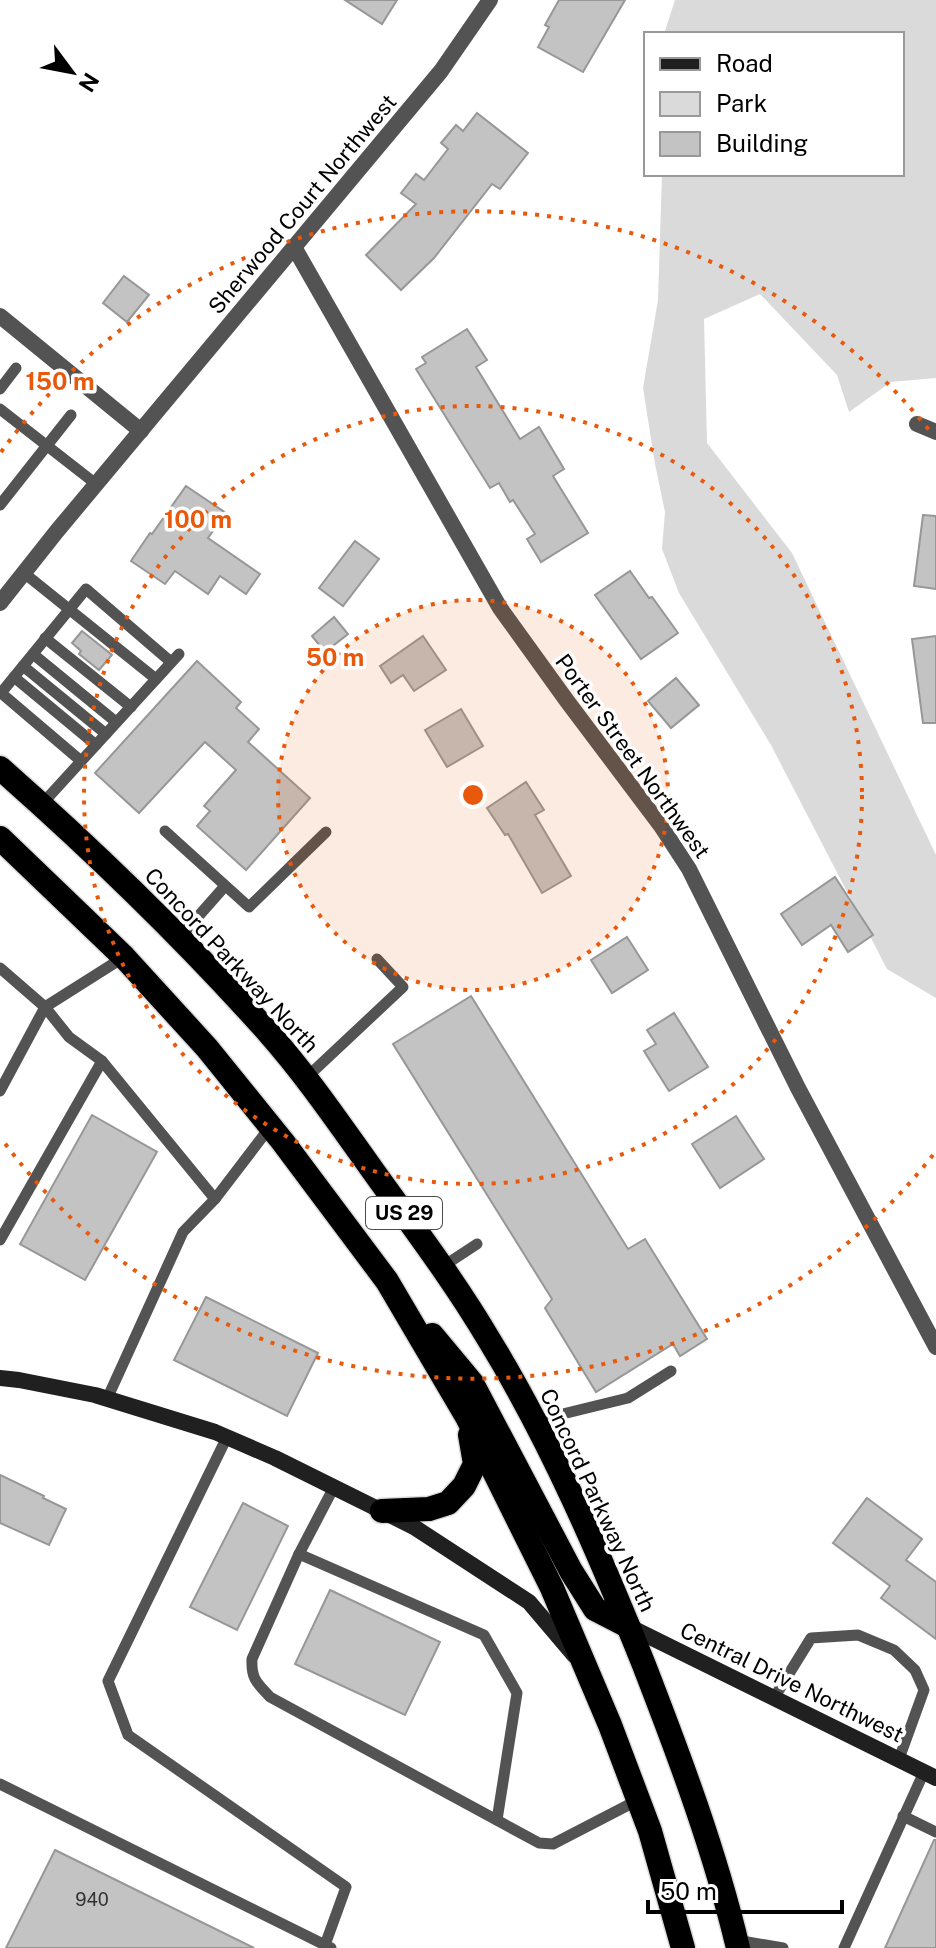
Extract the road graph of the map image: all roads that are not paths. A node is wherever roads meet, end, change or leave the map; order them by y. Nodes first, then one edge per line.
1 (490, 0) edge
2 (294, 247) junction
3 (0, 316) edge
4 (16, 368) dead end
5 (0, 389) edge
6 (0, 409) edge
7 (71, 415) dead end
8 (917, 424) dead end
9 (141, 431) junction
10 (936, 432) edge
11 (47, 446) junction
12 (96, 484) junction
13 (0, 505) edge
14 (24, 573) junction
15 (0, 603) edge
16 (70, 609) junction
17 (45, 638) junction
18 (33, 654) junction
19 (23, 666) junction
20 (14, 677) junction
21 (156, 679) junction
22 (131, 707) junction
23 (116, 722) junction
24 (106, 734) junction
25 (96, 745) junction
26 (81, 761) junction
27 (0, 768) edge
28 (42, 804) junction
29 (165, 831) dead end
30 (326, 832) dead end
31 (0, 838) edge
32 (225, 886) junction
33 (180, 937) junction
34 (124, 957) junction
35 (377, 959) dead end
36 (0, 968) edge
37 (45, 1007) junction
38 (102, 1061) junction
39 (306, 1078) junction
40 (0, 1091) edge
41 (271, 1126) junction
42 (215, 1199) junction
43 (0, 1240) edge
44 (477, 1244) dead end
45 (442, 1268) junction
46 (387, 1281) junction
47 (936, 1347) edge
48 (671, 1371) dead end
49 (0, 1378) edge
50 (107, 1399) junction
51 (467, 1417) junction
52 (534, 1421) junction
53 (227, 1437) junction
54 (334, 1487) junction
55 (382, 1511) junction
56 (299, 1554) junction
57 (628, 1626) junction
58 (587, 1672) junction
59 (774, 1698) junction
60 (899, 1759) junction
61 (930, 1775) edge
62 (0, 1784) edge
63 (638, 1800) junction
64 (903, 1816) junction
65 (497, 1820) junction
66 (936, 1832) edge
67 (737, 1944) edge
68 (328, 1946) edge
69 (683, 1948) edge
70 (783, 1948) edge
71 (844, 1948) edge

1 - 2 street, Sherwood Court Northwest
2 - 9 street, Sherwood Court Northwest
2 - 47 street, Porter Street Northwest
3 - 9 street
4 - 5 lane
6 - 11 lane
7 - 11 lane
8 - 10 street
9 - 12 street, Sherwood Court Northwest
11 - 12 lane
11 - 13 lane
12 - 14 street, Sherwood Court Northwest
14 - 15 street, Sherwood Court Northwest
14 - 16 lane
16 - 17 lane
16 - 21 lane
16 - 21 lane
17 - 18 lane
17 - 22 lane
18 - 19 lane
18 - 23 lane
19 - 20 lane
19 - 24 lane
20 - 25 lane
20 - 26 lane
21 - 22 lane
22 - 23 lane
23 - 24 lane
24 - 25 lane
25 - 26 lane
26 - 28 lane
27 - 28 highway, Concord Parkway North / US 29
28 - 33 highway, Concord Parkway North / US 29
29 - 32 lane
30 - 32 lane
31 - 34 highway, US 29
32 - 33 lane
33 - 39 highway, Concord Parkway North / US 29
34 - 37 lane
34 - 41 highway, US 29
35 - 39 lane
36 - 37 lane
37 - 38 lane
37 - 40 lane
38 - 42 lane
38 - 43 lane
39 - 45 highway, Concord Parkway North / US 29
41 - 42 lane
41 - 46 highway, US 29
42 - 50 lane
44 - 45 lane
45 - 52 highway, Concord Parkway North / US 29
46 - 51 highway, US 29
46 - 57 highway
48 - 52 lane
49 - 50 street
50 - 53 street
51 - 55 highway
51 - 58 highway, US 29
52 - 57 highway, Concord Parkway North / US 29
53 - 54 street
53 - 68 lane
54 - 55 street
54 - 56 lane
55 - 58 street
56 - 65 lane
56 - 65 lane
57 - 59 street, Central Drive Northwest
57 - 67 highway, Concord Parkway North / US 29
58 - 63 highway, US 29
59 - 60 street, Central Drive Northwest
59 - 60 lane
60 - 61 street, Central Drive Northwest
61 - 64 lane
62 - 68 lane
63 - 65 lane
63 - 69 highway, US 29
64 - 66 lane
64 - 71 lane
67 - 70 lane

